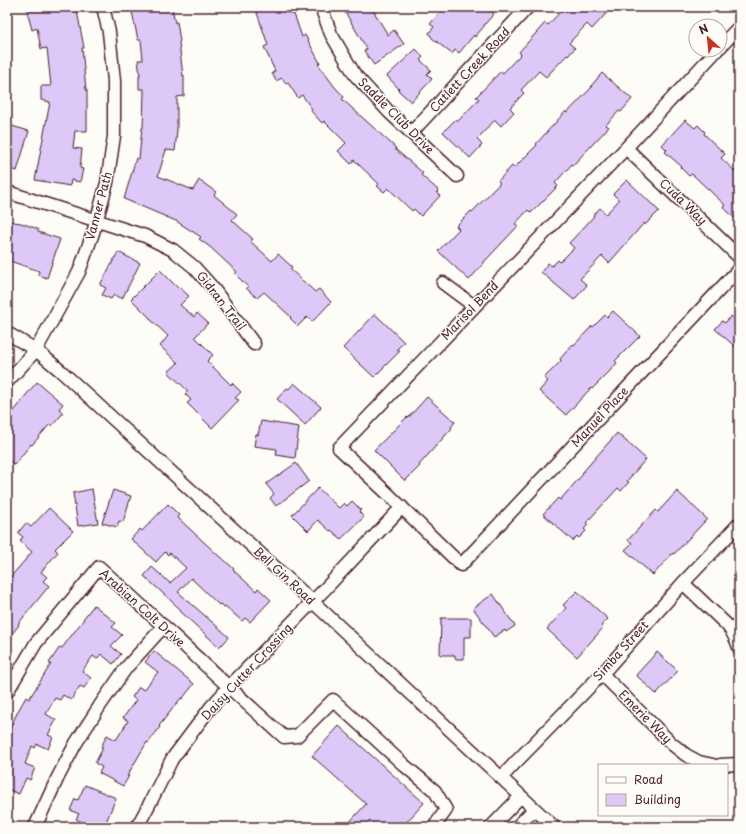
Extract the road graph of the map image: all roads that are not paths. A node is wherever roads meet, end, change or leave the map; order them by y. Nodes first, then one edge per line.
1 (103, 7) edge
2 (321, 7) edge
3 (528, 7) edge
4 (739, 27) edge
5 (728, 39) edge
6 (710, 58) edge
7 (411, 133) junction
8 (626, 148) junction
9 (457, 176) dead end
10 (7, 192) edge
11 (97, 220) junction
12 (739, 257) edge
13 (739, 269) edge
14 (443, 283) dead end
15 (474, 306) junction
16 (7, 333) edge
17 (254, 344) dead end
18 (36, 350) junction
19 (7, 382) edge
20 (402, 507) junction
21 (739, 524) edge
22 (461, 565) joint
23 (683, 583) junction
24 (313, 602) junction
25 (164, 626) junction
26 (739, 648) edge
27 (602, 674) junction
28 (229, 687) junction
29 (7, 692) edge
30 (708, 764) edge
31 (739, 764) edge
32 (728, 765) edge
33 (502, 777) junction
34 (521, 796) junction
35 (534, 809) junction
36 (35, 827) edge
37 (137, 827) edge
38 (434, 827) edge
39 (491, 827) edge
40 (516, 827) edge
41 (554, 827) edge

1 - 11 street, Vanner Path
2 - 7 street, Saddle Club Drive
3 - 7 street, Catlett Creek Road
4 - 5 street
6 - 8 street, Marisol Bend
7 - 9 street, Saddle Club Drive
8 - 12 street, Cuda Way
8 - 15 street, Marisol Bend
10 - 11 street, Gidran Trail
11 - 17 street, Gidran Trail
11 - 18 street, Vanner Path
13 - 22 street, Manuel Place
14 - 15 street
15 - 20 street, Marisol Bend
16 - 18 street, Bell Gin Road
18 - 19 street, Vanner Path
18 - 24 street, Bell Gin Road
20 - 22 street, Marisol Bend
20 - 24 street, Daisy Cutter Crossing
21 - 23 street, Simba Street
23 - 26 street
23 - 27 street, Simba Street
24 - 28 street, Daisy Cutter Crossing
24 - 33 street, Bell Gin Road
25 - 28 street, Arabian Colt Drive
25 - 29 street, Arabian Colt Drive
25 - 36 street
27 - 30 street, Emerie Way
27 - 33 street, Simba Street
28 - 37 street, Daisy Cutter Crossing
28 - 38 street, Arabian Colt Drive
31 - 32 street
33 - 34 street, Bell Gin Road
34 - 35 street, Bell Gin Road
34 - 39 street
35 - 40 street
35 - 41 street, Bell Gin Road

